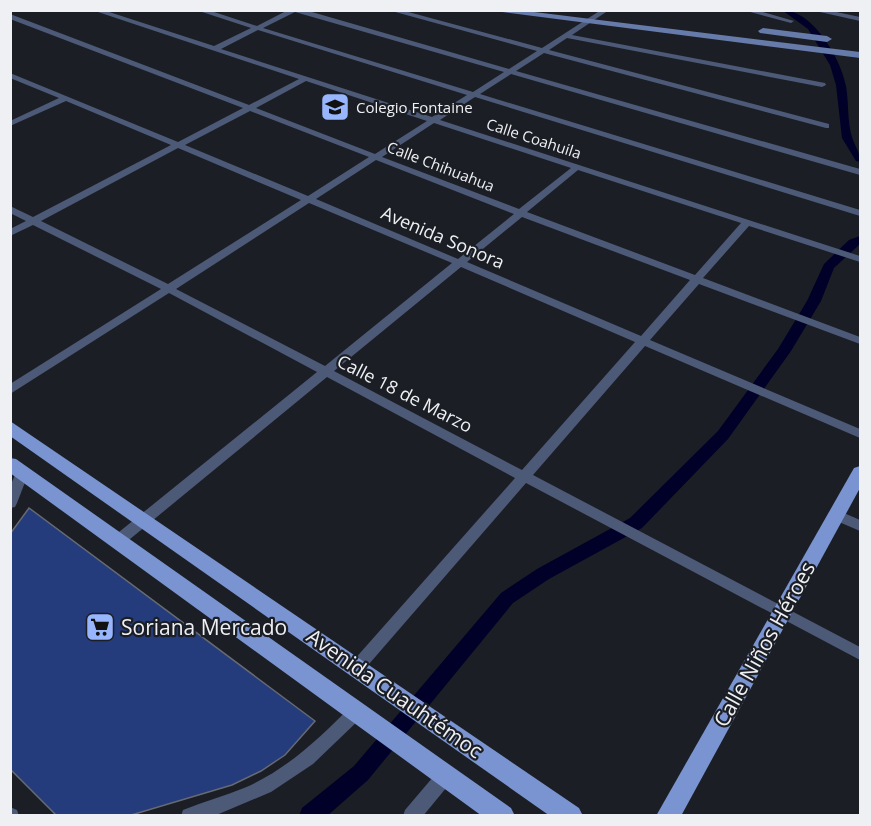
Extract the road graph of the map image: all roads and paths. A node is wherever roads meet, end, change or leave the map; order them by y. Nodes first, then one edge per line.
1 (95, 10) edge
2 (199, 10) edge
3 (295, 10) edge
4 (391, 10) edge
5 (490, 10) edge
6 (584, 10) edge
7 (746, 10) edge
8 (814, 10) edge
9 (608, 12) edge
10 (10, 16) edge
11 (861, 19) edge
12 (791, 21) dead end
13 (588, 22) junction
14 (258, 28) junction
15 (755, 30) dead end
16 (567, 36) junction
17 (802, 36) junction
18 (835, 40) dead end
19 (800, 47) junction
20 (214, 49) junction
21 (544, 50) junction
22 (855, 50) edge
23 (510, 72) junction
24 (10, 75) edge
25 (305, 79) junction
26 (822, 85) dead end
27 (474, 95) junction
28 (64, 99) junction
29 (249, 107) junction
30 (432, 121) junction
31 (10, 124) edge
32 (826, 126) dead end
33 (179, 145) junction
34 (376, 157) junction
35 (577, 168) junction
36 (860, 172) edge
37 (308, 199) junction
38 (10, 209) edge
39 (521, 213) junction
40 (861, 213) edge
41 (33, 221) junction
42 (747, 222) junction
43 (10, 233) edge
44 (858, 258) edge
45 (460, 263) junction
46 (696, 279) junction
47 (167, 288) junction
48 (641, 341) junction
49 (861, 341) edge
50 (326, 374) junction
51 (10, 390) edge
52 (10, 427) edge
53 (861, 434) edge
54 (17, 468) edge
55 (861, 473) edge
56 (524, 476) junction
57 (10, 503) edge
58 (837, 515) junction
59 (143, 519) junction
60 (861, 526) edge
61 (119, 540) junction
62 (782, 611) junction
63 (861, 654) edge
64 (358, 666) junction
65 (362, 717) junction
66 (445, 776) junction
67 (189, 816) edge
68 (411, 816) edge
69 (503, 816) edge
70 (572, 816) edge
71 (668, 816) edge

1 - 20 street, Calle Coahuila
2 - 14 street
3 - 14 street
3 - 23 street
4 - 21 street
5 - 13 main road
6 - 9 main road
7 - 12 street
8 - 11 street
9 - 13 street
10 - 29 street, Calle Chihuahua
13 - 16 street
13 - 19 main road
14 - 20 street
14 - 27 street
15 - 17 main road
16 - 21 street
16 - 26 street
17 - 18 main road
17 - 19 main road
19 - 22 main road
20 - 25 street, Calle Coahuila
21 - 23 street
21 - 32 street
23 - 27 street
23 - 36 street
24 - 28 street, Avenida Sonora
25 - 29 street
25 - 30 street, Calle Coahuila
27 - 30 street
27 - 40 street
28 - 31 street
28 - 33 street, Avenida Sonora
29 - 33 street
29 - 34 street, Calle Chihuahua
30 - 34 street
30 - 35 street, Calle Coahuila
33 - 37 street, Avenida Sonora
33 - 41 street
34 - 37 street
34 - 39 street, Calle Chihuahua
35 - 39 street
35 - 42 street, Calle Coahuila
37 - 45 street, Avenida Sonora
37 - 47 street
38 - 41 street, Calle 18 de Marzo
39 - 45 street
39 - 46 street, Calle Chihuahua
41 - 43 street
41 - 47 street, Calle 18 de Marzo
42 - 44 street, Calle Coahuila
42 - 46 street
45 - 48 street, Avenida Sonora
45 - 50 street
46 - 48 street
46 - 49 street, Calle Chihuahua
47 - 50 street, Calle 18 de Marzo
47 - 51 street
48 - 53 street, Avenida Sonora
48 - 56 street
50 - 56 street, Calle 18 de Marzo
50 - 59 street
52 - 59 main road, Avenida Cuauhtémoc
54 - 57 street
54 - 61 main road, Avenida Cuauhtémoc
55 - 58 main road, Calle Niños Héroes
56 - 62 street, Calle 18 de Marzo
56 - 64 street
58 - 60 street
58 - 62 main road, Calle Niños Héroes
59 - 61 street
59 - 64 main road, Avenida Cuauhtémoc
61 - 65 main road, Avenida Cuauhtémoc
62 - 63 street, Calle 18 de Marzo
62 - 71 main road, Calle Niños Héroes
64 - 70 main road, Avenida Cuauhtémoc
65 - 66 main road, Avenida Cuauhtémoc
65 - 67 street
66 - 68 street
66 - 69 main road, Avenida Cuauhtémoc

